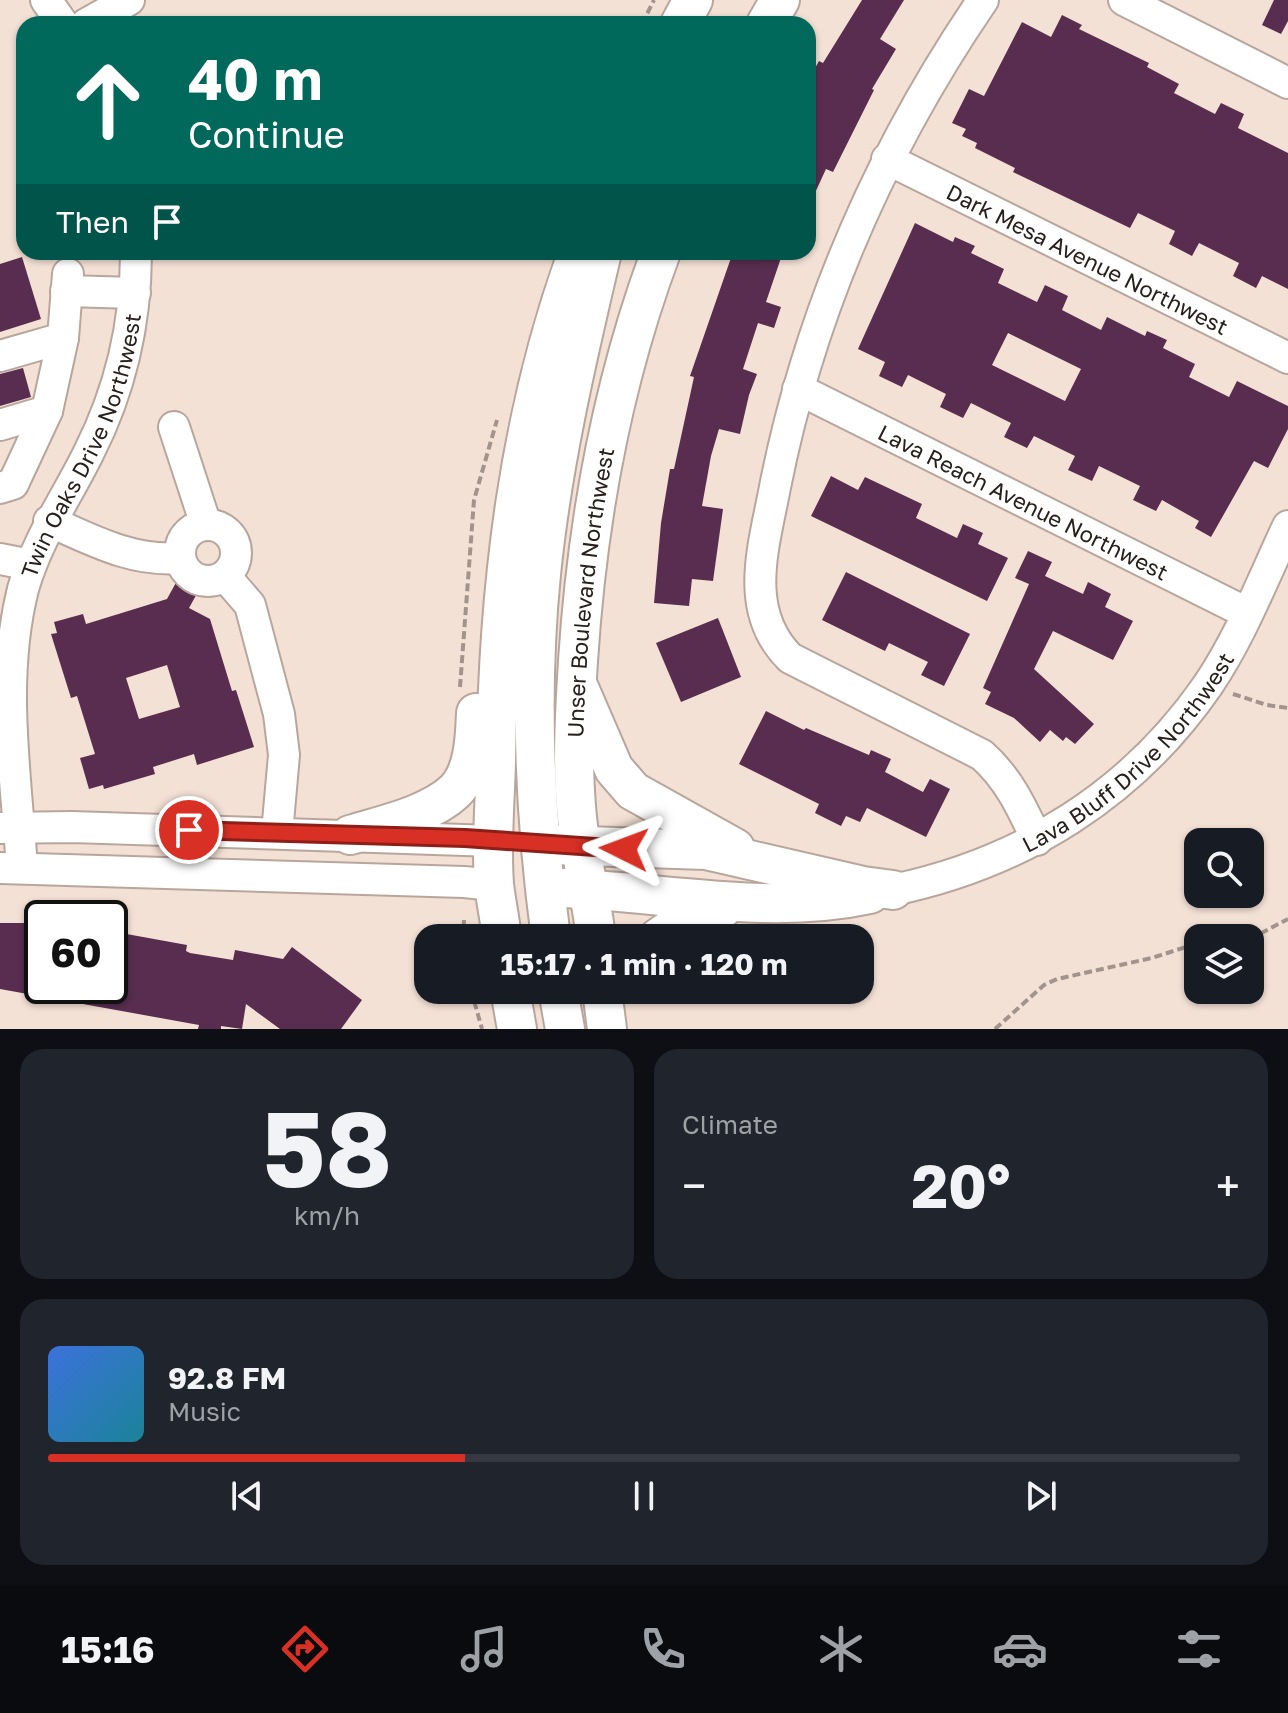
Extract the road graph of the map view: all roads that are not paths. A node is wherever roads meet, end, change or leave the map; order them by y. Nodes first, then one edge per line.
1 (129, 0) edge
2 (983, 0) edge
3 (1124, 0) edge
4 (100, 16) edge
5 (1288, 83) edge
6 (887, 159) junction
7 (136, 260) edge
8 (575, 260) edge
9 (600, 260) edge
10 (658, 260) edge
11 (135, 293) junction
12 (63, 338) junction
13 (0, 356) edge
14 (1288, 358) edge
15 (798, 389) junction
16 (47, 411) junction
17 (0, 425) edge
18 (174, 427) dead end
19 (521, 466) junction
20 (0, 488) edge
21 (49, 521) junction
22 (206, 525) junction
23 (1288, 526) edge
24 (180, 558) junction
25 (0, 559) edge
26 (31, 565) junction
27 (225, 576) junction
28 (1247, 613) junction
29 (577, 682) junction
30 (10, 828) edge
31 (277, 833) junction
32 (350, 835) junction
33 (1037, 840) junction
34 (494, 841) junction
35 (540, 845) junction
36 (582, 846) junction
37 (758, 861) junction
38 (11, 868) edge
39 (494, 885) junction
40 (544, 887) junction
41 (586, 889) junction
42 (893, 890) junction
43 (754, 901) junction
44 (500, 924) edge
45 (549, 924) edge
46 (593, 924) edge
47 (678, 924) edge
48 (513, 1004) edge
49 (561, 1004) edge
50 (604, 1004) edge
51 (630, 1004) edge
52 (517, 1029) edge
53 (565, 1029) edge
54 (607, 1029) edge
55 (630, 1029) edge

1 - 4 street
2 - 6 street
3 - 5 street
6 - 14 street, Dark Mesa Avenue Northwest
6 - 15 street
7 - 11 street, Twin Oaks Drive Northwest
8 - 19 main road
9 - 35 main road
10 - 29 main road, Unser Boulevard Northwest
11 - 12 street
11 - 21 street, Twin Oaks Drive Northwest
12 - 13 street
12 - 16 street
15 - 28 street, Lava Reach Avenue Northwest
15 - 33 street
16 - 17 street
16 - 20 street
18 - 22 street
19 - 32 main road
19 - 34 main road
21 - 24 street
21 - 26 street, Twin Oaks Drive Northwest
22 - 24 street
22 - 27 street
23 - 28 street, Lava Bluff Drive Northwest
24 - 27 street
25 - 26 street
26 - 30 street, Twin Oaks Drive Northwest
27 - 31 street
28 - 33 street, Lava Bluff Drive Northwest
29 - 36 main road, Unser Boulevard Northwest
29 - 37 main road
30 - 31 street
30 - 38 street, Twin Oaks Drive Northwest
31 - 32 street
32 - 34 street
33 - 42 street, Lava Bluff Drive Northwest
34 - 35 main road
34 - 39 main road
35 - 36 main road
35 - 40 main road
36 - 37 main road
36 - 41 main road, Unser Boulevard Northwest
37 - 42 main road
38 - 39 street
39 - 40 main road
39 - 44 main road
40 - 41 main road
40 - 45 main road
41 - 43 main road
41 - 46 main road, Unser Boulevard Northwest
42 - 43 main road
43 - 47 main road
48 - 52 main road
49 - 53 main road
50 - 54 main road
51 - 55 main road

